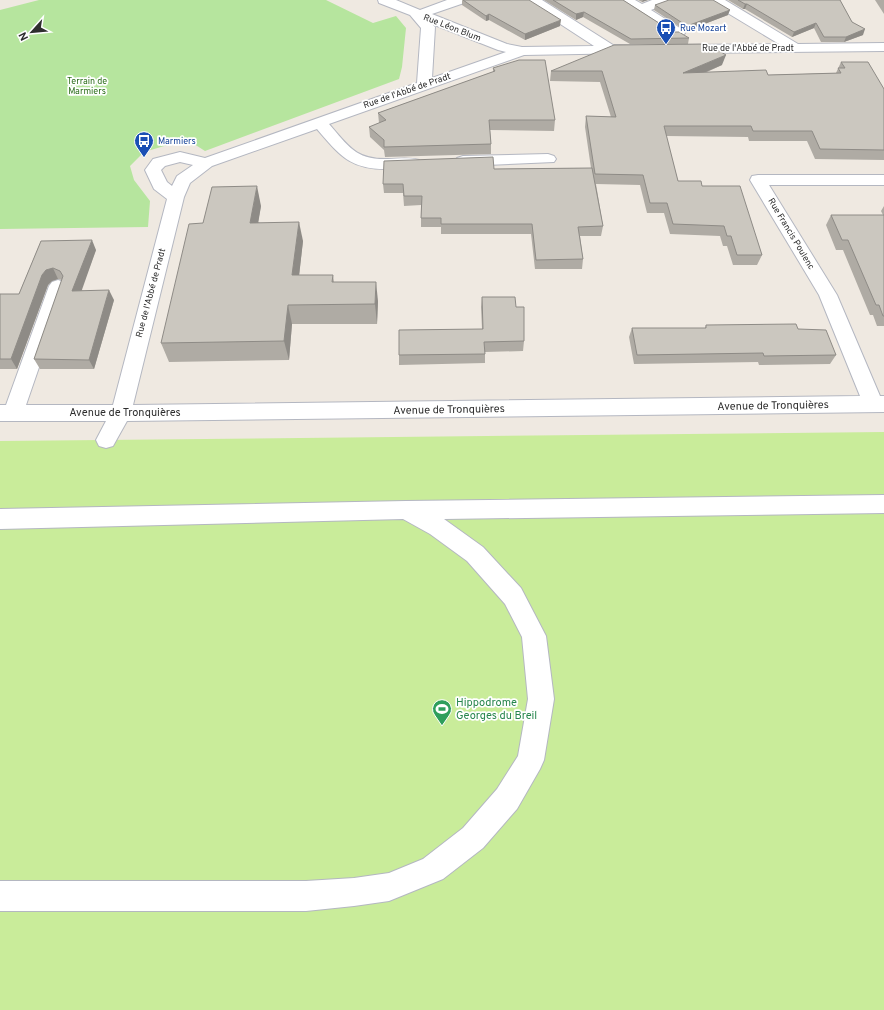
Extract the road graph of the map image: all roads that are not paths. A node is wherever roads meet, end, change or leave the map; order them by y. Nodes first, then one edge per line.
1 (384, 0) edge
2 (459, 0) edge
3 (533, 0) edge
4 (626, 0) edge
5 (664, 0) edge
6 (716, 0) edge
7 (641, 10) junction
8 (417, 15) junction
9 (678, 33) edge
10 (884, 47) edge
11 (795, 48) junction
12 (609, 49) junction
13 (646, 49) edge
14 (670, 49) edge
15 (522, 50) junction
16 (424, 85) junction
17 (319, 122) junction
18 (548, 159) dead end
19 (206, 163) junction
20 (884, 180) edge
21 (176, 197) junction
22 (58, 286) edge
23 (879, 405) edge
24 (7, 413) edge
25 (121, 413) junction
26 (106, 440) dead end
27 (884, 504) edge
28 (406, 510) junction
29 (0, 518) edge
30 (0, 896) edge

1 - 8 street, Rue Léon Blum
2 - 8 street
3 - 12 street
4 - 7 street
5 - 7 street
6 - 11 street
7 - 9 street
8 - 15 street, Rue Léon Blum
8 - 16 street
10 - 11 street, Rue de l'Abbé de Pradt
11 - 14 street, Rue de l'Abbé de Pradt
12 - 13 street, Rue de l'Abbé de Pradt
12 - 15 street, Rue de l'Abbé de Pradt
15 - 16 street, Rue de l'Abbé de Pradt
16 - 17 street, Rue de l'Abbé de Pradt
17 - 18 street
17 - 19 street, Rue de l'Abbé de Pradt
19 - 21 street, Rue de l'Abbé de Pradt
19 - 21 street
20 - 23 street, Rue Francis Poulenc
21 - 25 street, Rue de l'Abbé de Pradt
22 - 24 street, Avenue de Tronquières
23 - 25 street, Avenue de Tronquières
24 - 25 street, Avenue de Tronquières
25 - 26 street, Rue de l'Abbé de Pradt
27 - 28 street
28 - 29 street
28 - 30 street

